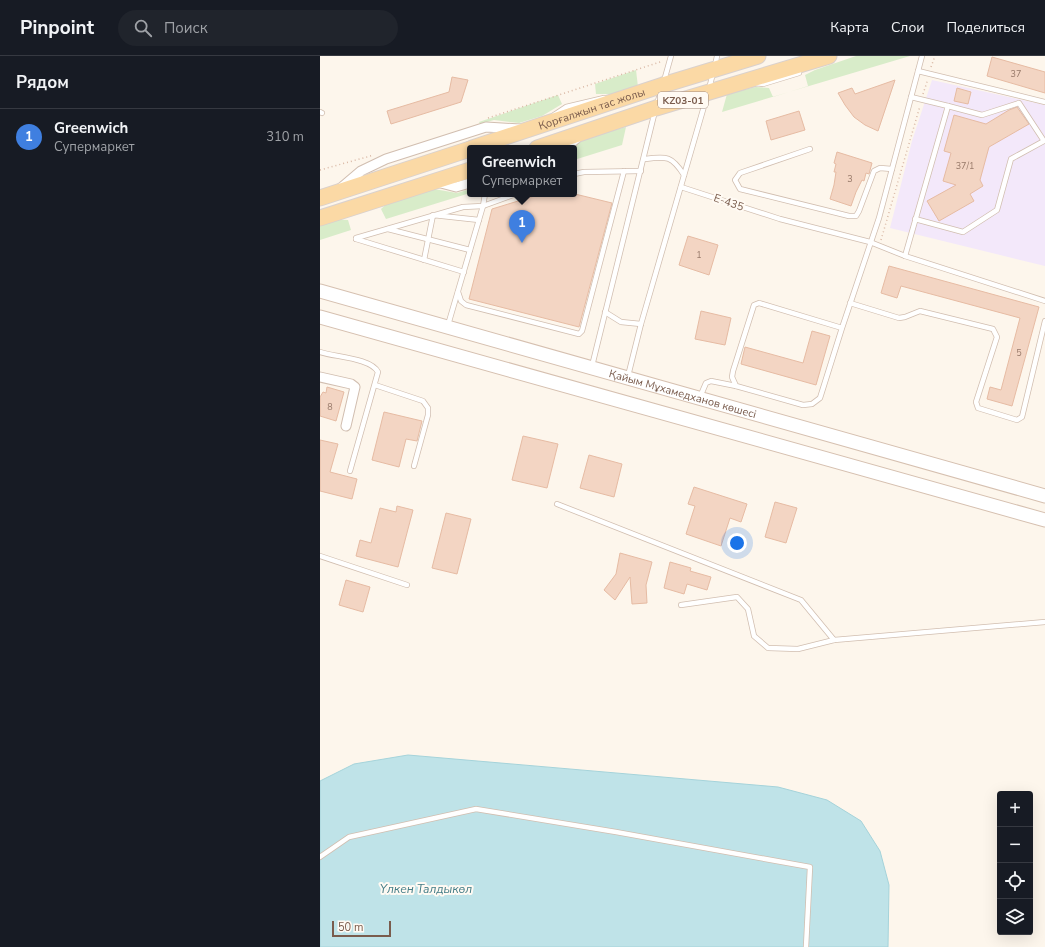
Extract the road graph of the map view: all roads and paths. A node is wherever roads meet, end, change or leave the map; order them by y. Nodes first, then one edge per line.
1 (758, 56) edge
2 (922, 56) edge
3 (934, 56) edge
4 (671, 57) edge
5 (822, 58) edge
6 (716, 63) edge
7 (918, 71) junction
8 (929, 75) junction
9 (663, 85) junction
10 (708, 93) junction
11 (911, 97) junction
12 (922, 100) junction
13 (1045, 102) edge
14 (948, 106) junction
15 (656, 108) junction
16 (485, 120) dead end
17 (534, 128) junction
18 (582, 133) junction
19 (480, 145) edge
20 (546, 145) edge
21 (569, 145) edge
22 (467, 149) edge
23 (810, 149) dead end
24 (380, 153) dead end
25 (645, 159) junction
26 (892, 169) junction
27 (320, 170) edge
28 (467, 171) edge
29 (624, 171) junction
30 (641, 171) junction
31 (577, 174) edge
32 (684, 176) junction
33 (435, 182) junction
34 (467, 184) edge
35 (682, 187) junction
36 (335, 193) junction
37 (484, 197) edge
38 (508, 197) edge
39 (320, 198) edge
40 (483, 206) junction
41 (433, 215) junction
42 (323, 217) edge
43 (345, 217) dead end
44 (915, 219) junction
45 (479, 220) junction
46 (388, 229) junction
47 (428, 240) junction
48 (870, 242) junction
49 (880, 246) junction
50 (470, 250) junction
51 (905, 256) junction
52 (424, 260) junction
53 (464, 272) junction
54 (320, 291) edge
55 (458, 292) junction
56 (1045, 301) edge
57 (850, 303) junction
58 (605, 312) junction
59 (320, 317) edge
60 (1045, 321) edge
61 (640, 324) junction
62 (448, 327) junction
63 (842, 328) junction
64 (320, 352) edge
65 (591, 368) junction
66 (320, 377) edge
67 (627, 378) junction
68 (374, 385) junction
69 (736, 386) junction
70 (699, 398) junction
71 (346, 426) dead end
72 (414, 466) dead end
73 (350, 471) dead end
74 (1045, 496) edge
75 (557, 504) dead end
76 (1045, 520) edge
77 (320, 556) edge
78 (407, 585) dead end
79 (681, 605) dead end
80 (1045, 622) edge
81 (834, 640) junction
82 (320, 857) edge
83 (806, 947) edge

1 - 6 main road, Қорғалжын тас жолы / KZ03-01
2 - 7 lane
3 - 8 path
4 - 9 lane
4 - 16 path
5 - 10 main road, Қорғалжын тас жолы / KZ03-01
6 - 9 main road, Қорғалжын тас жолы / KZ03-01
6 - 10 lane
7 - 8 lane
7 - 11 lane
8 - 12 path
8 - 13 lane
9 - 15 lane
9 - 17 main road, Қорғалжын тас жолы / KZ03-01
10 - 15 main road, Қорғалжын тас жолы / KZ03-01
10 - 32 lane
11 - 12 lane
11 - 26 lane
12 - 14 lane
12 - 49 path
14 - 44 lane
14 - 44 lane
15 - 18 main road, Қорғалжын тас жолы / KZ03-01
15 - 25 lane
17 - 19 main road, Қорғалжын тас жолы / KZ03-01
17 - 36 street
18 - 20 main road, Қорғалжын тас жолы / KZ03-01
18 - 21 street
22 - 36 main road, Қорғалжын тас жолы / KZ03-01
23 - 26 lane
24 - 27 path
25 - 30 lane
25 - 32 lane
26 - 48 lane
28 - 33 main road
29 - 30 lane
29 - 31 lane
29 - 55 lane
30 - 58 lane
32 - 35 lane
33 - 34 street
33 - 42 main road
35 - 48 lane, Е-435
35 - 61 lane
36 - 39 main road, Қорғалжын тас жолы / KZ03-01
37 - 40 lane
38 - 40 lane
40 - 41 lane
40 - 45 lane
41 - 45 lane
41 - 46 lane
41 - 47 lane
42 - 43 lane
44 - 51 lane
45 - 50 lane
46 - 47 lane
46 - 52 lane
47 - 50 lane
47 - 52 lane
48 - 49 lane, Е-435
48 - 57 lane
49 - 51 lane, Е-435
50 - 53 lane
51 - 56 lane, Е-435
52 - 53 lane
53 - 55 lane
54 - 62 main road, Қайым Мұхамедханов көшесі
55 - 62 lane
57 - 60 lane
57 - 63 lane
58 - 61 lane
58 - 65 lane
59 - 76 main road
61 - 67 lane
62 - 65 main road, Қайым Мұхамедханов көшесі
63 - 69 lane
63 - 69 lane
64 - 68 lane
65 - 67 main road, Қайым Мұхамедханов көшесі
66 - 71 street
67 - 70 main road, Қайым Мұхамедханов көшесі
68 - 72 lane
68 - 73 lane
69 - 70 lane
70 - 74 main road, Қайым Мұхамедханов көшесі
75 - 81 lane
77 - 78 lane
79 - 81 lane
80 - 81 lane
82 - 83 lane

